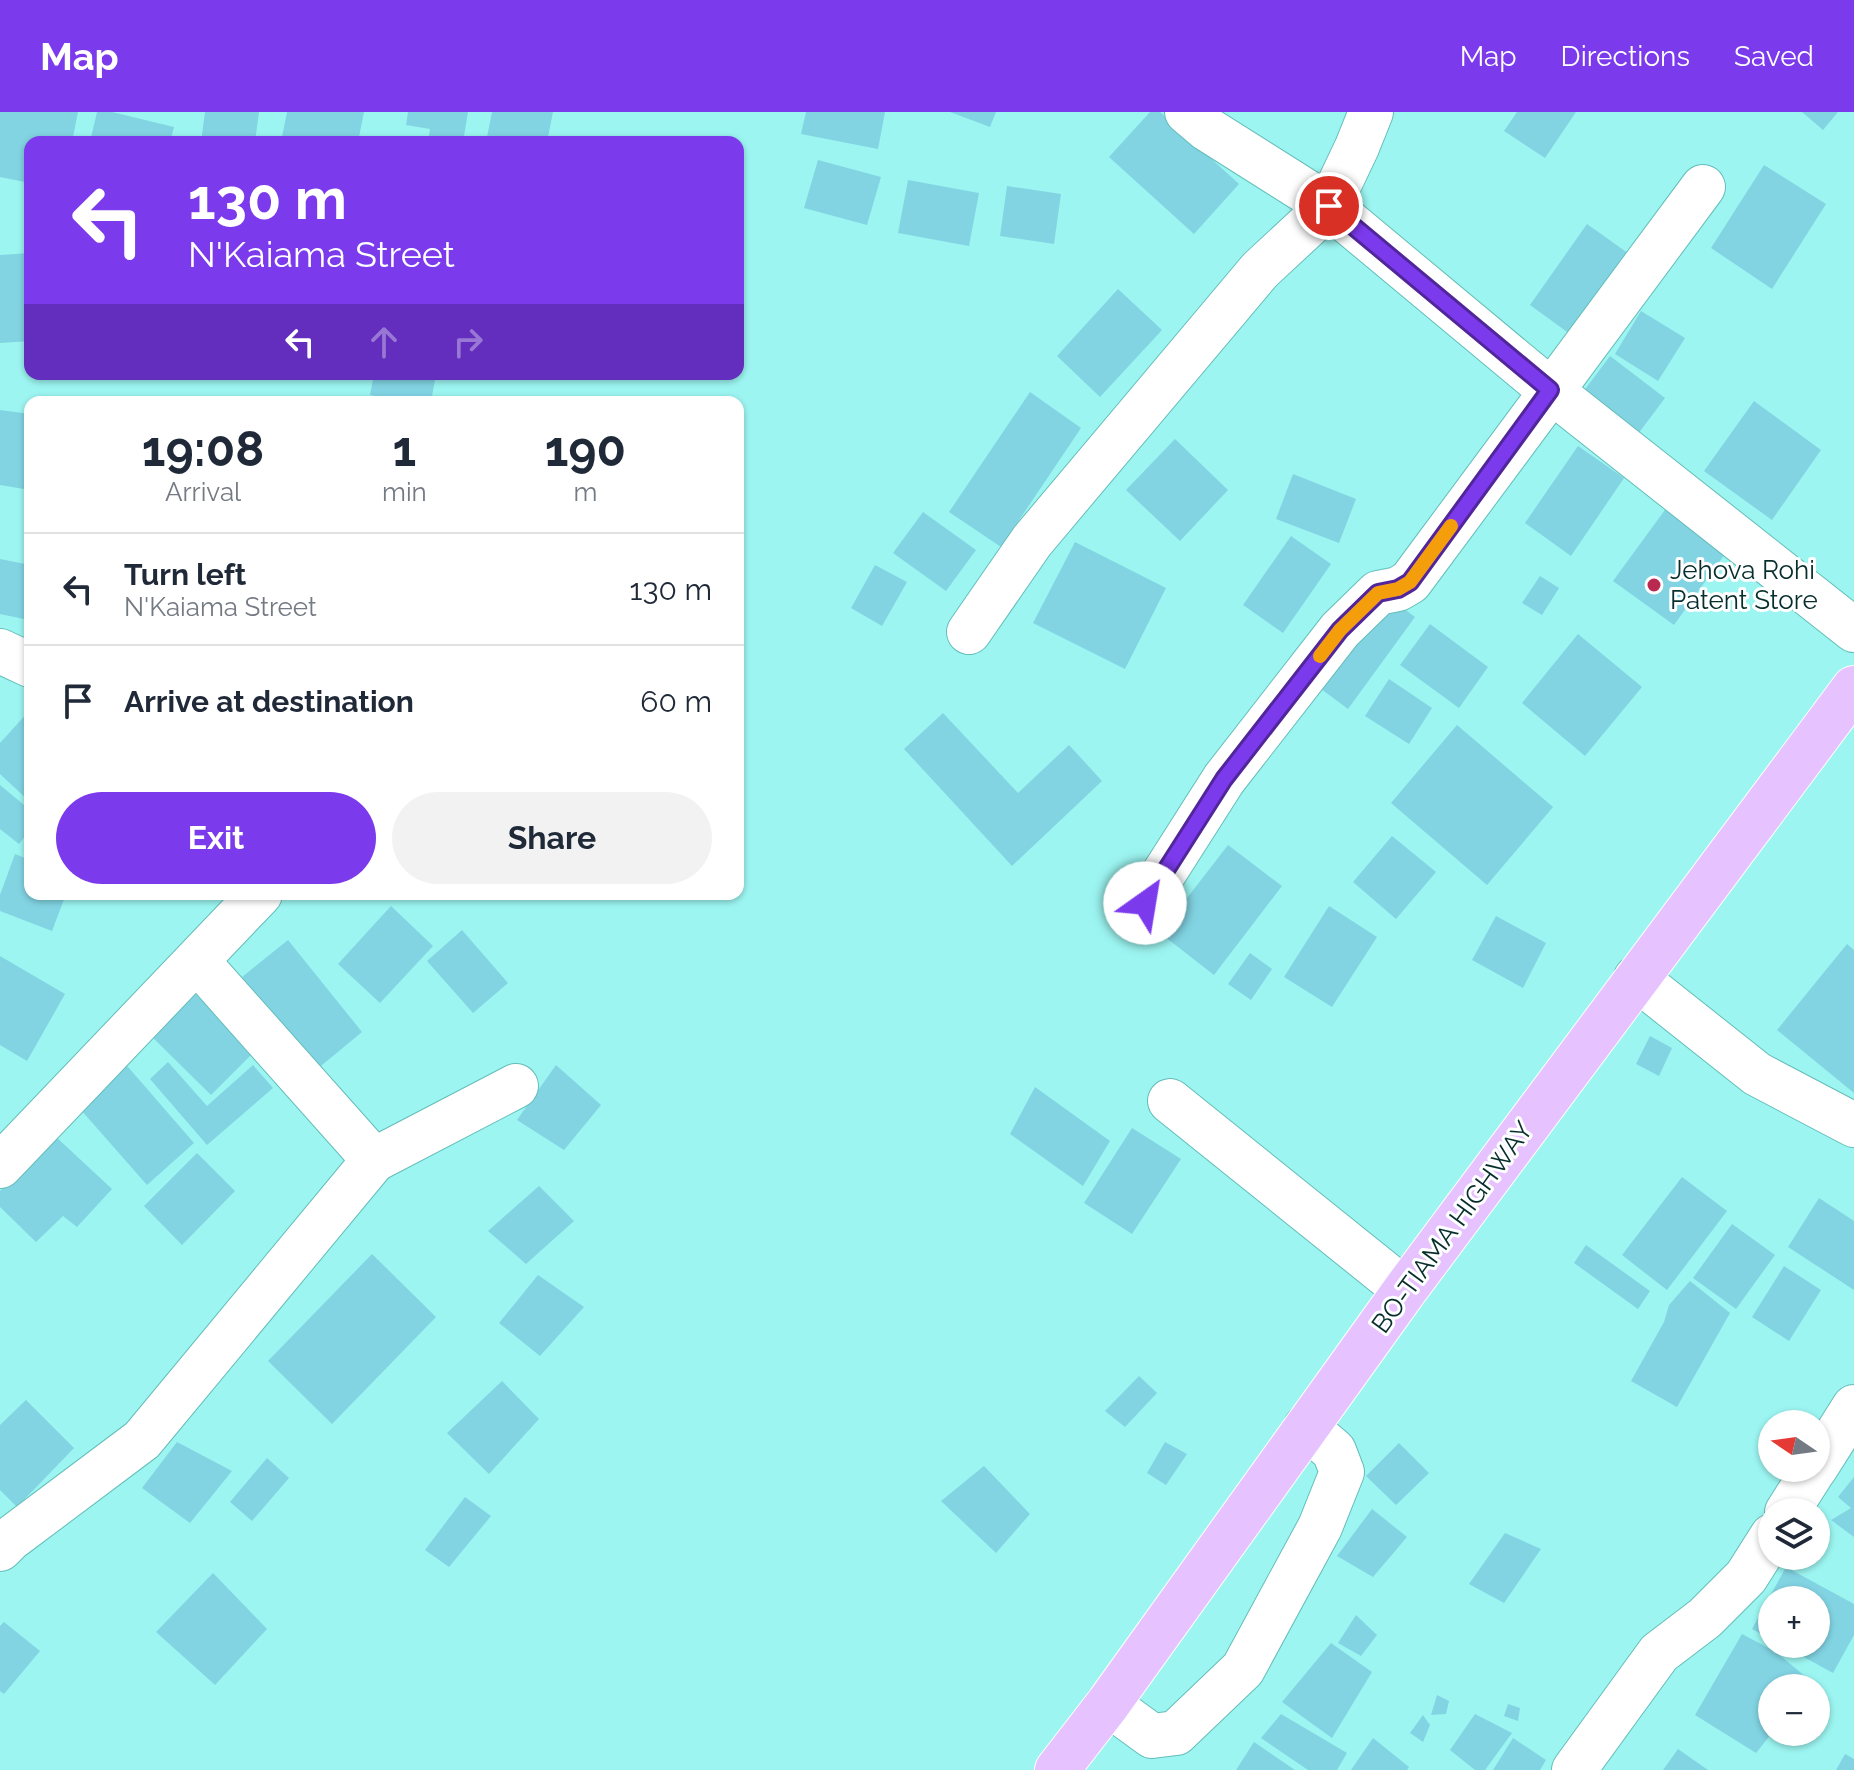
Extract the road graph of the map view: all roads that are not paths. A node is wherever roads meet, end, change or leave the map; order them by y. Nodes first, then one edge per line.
1 (1187, 112) edge
2 (1371, 112) edge
3 (1703, 187) dead end
4 (1329, 206) junction
5 (1550, 390) junction
6 (1854, 630) edge
7 (969, 632) dead end
8 (0, 651) edge
9 (24, 662) edge
10 (1854, 688) edge
11 (254, 900) edge
12 (1145, 903) dead end
13 (197, 961) junction
14 (1636, 978) junction
15 (516, 1086) dead end
16 (1170, 1101) dead end
17 (1854, 1125) edge
18 (374, 1160) junction
19 (0, 1166) edge
20 (1405, 1290) junction
21 (1854, 1407) edge
22 (1306, 1427) junction
23 (1830, 1445) edge
24 (3, 1539) edge
25 (1758, 1558) edge
26 (1108, 1704) junction
27 (1057, 1770) edge
28 (1574, 1770) edge

1 - 4 street
2 - 4 street
3 - 5 street
4 - 5 street
4 - 7 street
5 - 6 street
5 - 12 street
8 - 9 street
10 - 14 highway, BO-TIAMA HIGHWAY
11 - 13 street
13 - 18 street
13 - 19 street
14 - 17 street
14 - 20 highway, BO-TIAMA HIGHWAY
15 - 18 street
16 - 20 street
18 - 24 street
20 - 22 highway, BO-TIAMA HIGHWAY
21 - 23 street
22 - 26 highway, BO-TIAMA HIGHWAY
22 - 26 street
25 - 28 street
26 - 27 highway, BO-TIAMA HIGHWAY

